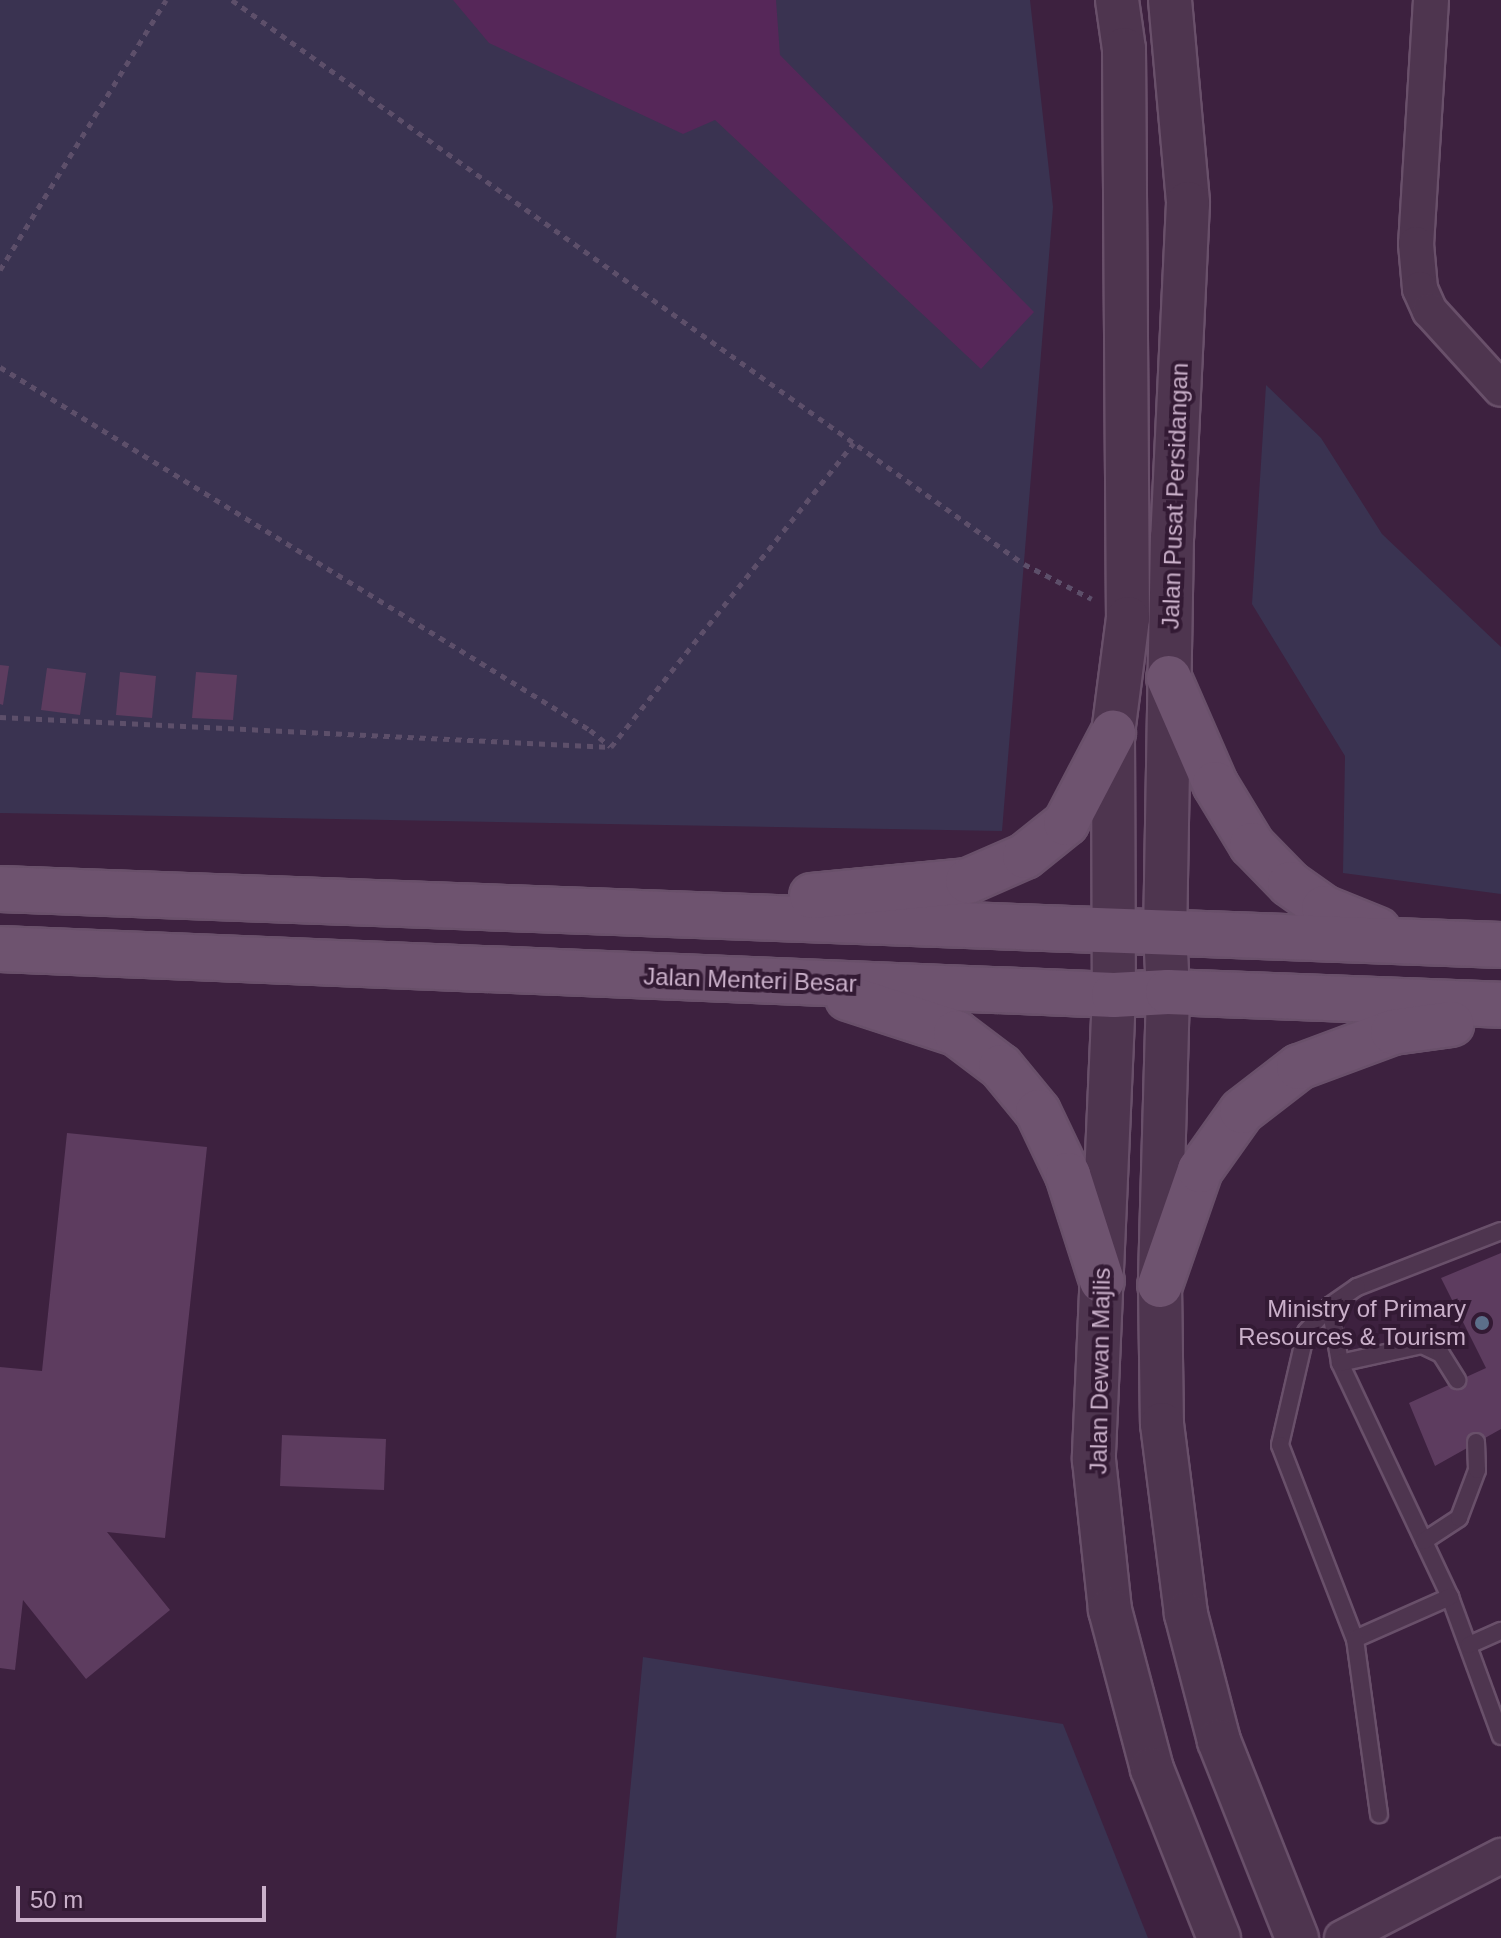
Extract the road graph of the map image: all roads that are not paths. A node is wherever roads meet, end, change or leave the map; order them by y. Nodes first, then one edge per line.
1 (1117, 0) edge
2 (1170, 0) edge
3 (1431, 0) edge
4 (1501, 389) edge
5 (1169, 678) junction
6 (1113, 733) junction
7 (0, 889) edge
8 (674, 913) junction
9 (1113, 930) junction
10 (1165, 932) junction
11 (1407, 942) junction
12 (1501, 945) edge
13 (0, 949) edge
14 (804, 982) junction
15 (1168, 992) junction
16 (1114, 995) junction
17 (1501, 1005) edge
18 (1501, 1017) edge
19 (1501, 1231) edge
20 (1102, 1281) junction
21 (1160, 1285) junction
22 (1330, 1306) junction
23 (1340, 1363) junction
24 (1457, 1380) dead end
25 (1476, 1442) dead end
26 (1424, 1541) junction
27 (1450, 1597) junction
28 (1501, 1631) edge
29 (1355, 1639) junction
30 (1469, 1645) junction
31 (1501, 1736) edge
32 (1379, 1814) dead end
33 (1501, 1856) edge
34 (1219, 1938) edge
35 (1297, 1938) edge
36 (1342, 1938) edge

1 - 6 street, Jalan Pusat Persidangan
2 - 5 street, Jalan Pusat Persidangan
3 - 4 street
5 - 10 street, Jalan Pusat Persidangan
5 - 11 main road
6 - 8 main road
6 - 9 street, Jalan Pusat Persidangan
7 - 8 main road
8 - 9 main road
9 - 10 main road
9 - 16 street, Jalan Dewan Majlis
10 - 11 main road
10 - 15 street, Jalan Pusat Persidangan
11 - 12 main road
13 - 14 main road, Jalan Menteri Besar
14 - 16 main road, Jalan Menteri Besar
14 - 20 main road
15 - 16 main road, Jalan Menteri Besar
15 - 17 main road, Jalan Menteri Besar
15 - 21 street
16 - 20 street, Jalan Dewan Majlis
18 - 21 main road
19 - 22 lane
20 - 34 street, Jalan Dewan Majlis
21 - 35 street
22 - 23 lane
22 - 29 lane
23 - 24 lane
23 - 26 lane
25 - 26 lane
26 - 27 lane
27 - 29 lane
27 - 30 lane
28 - 30 lane
29 - 32 lane
30 - 31 lane
33 - 36 street

